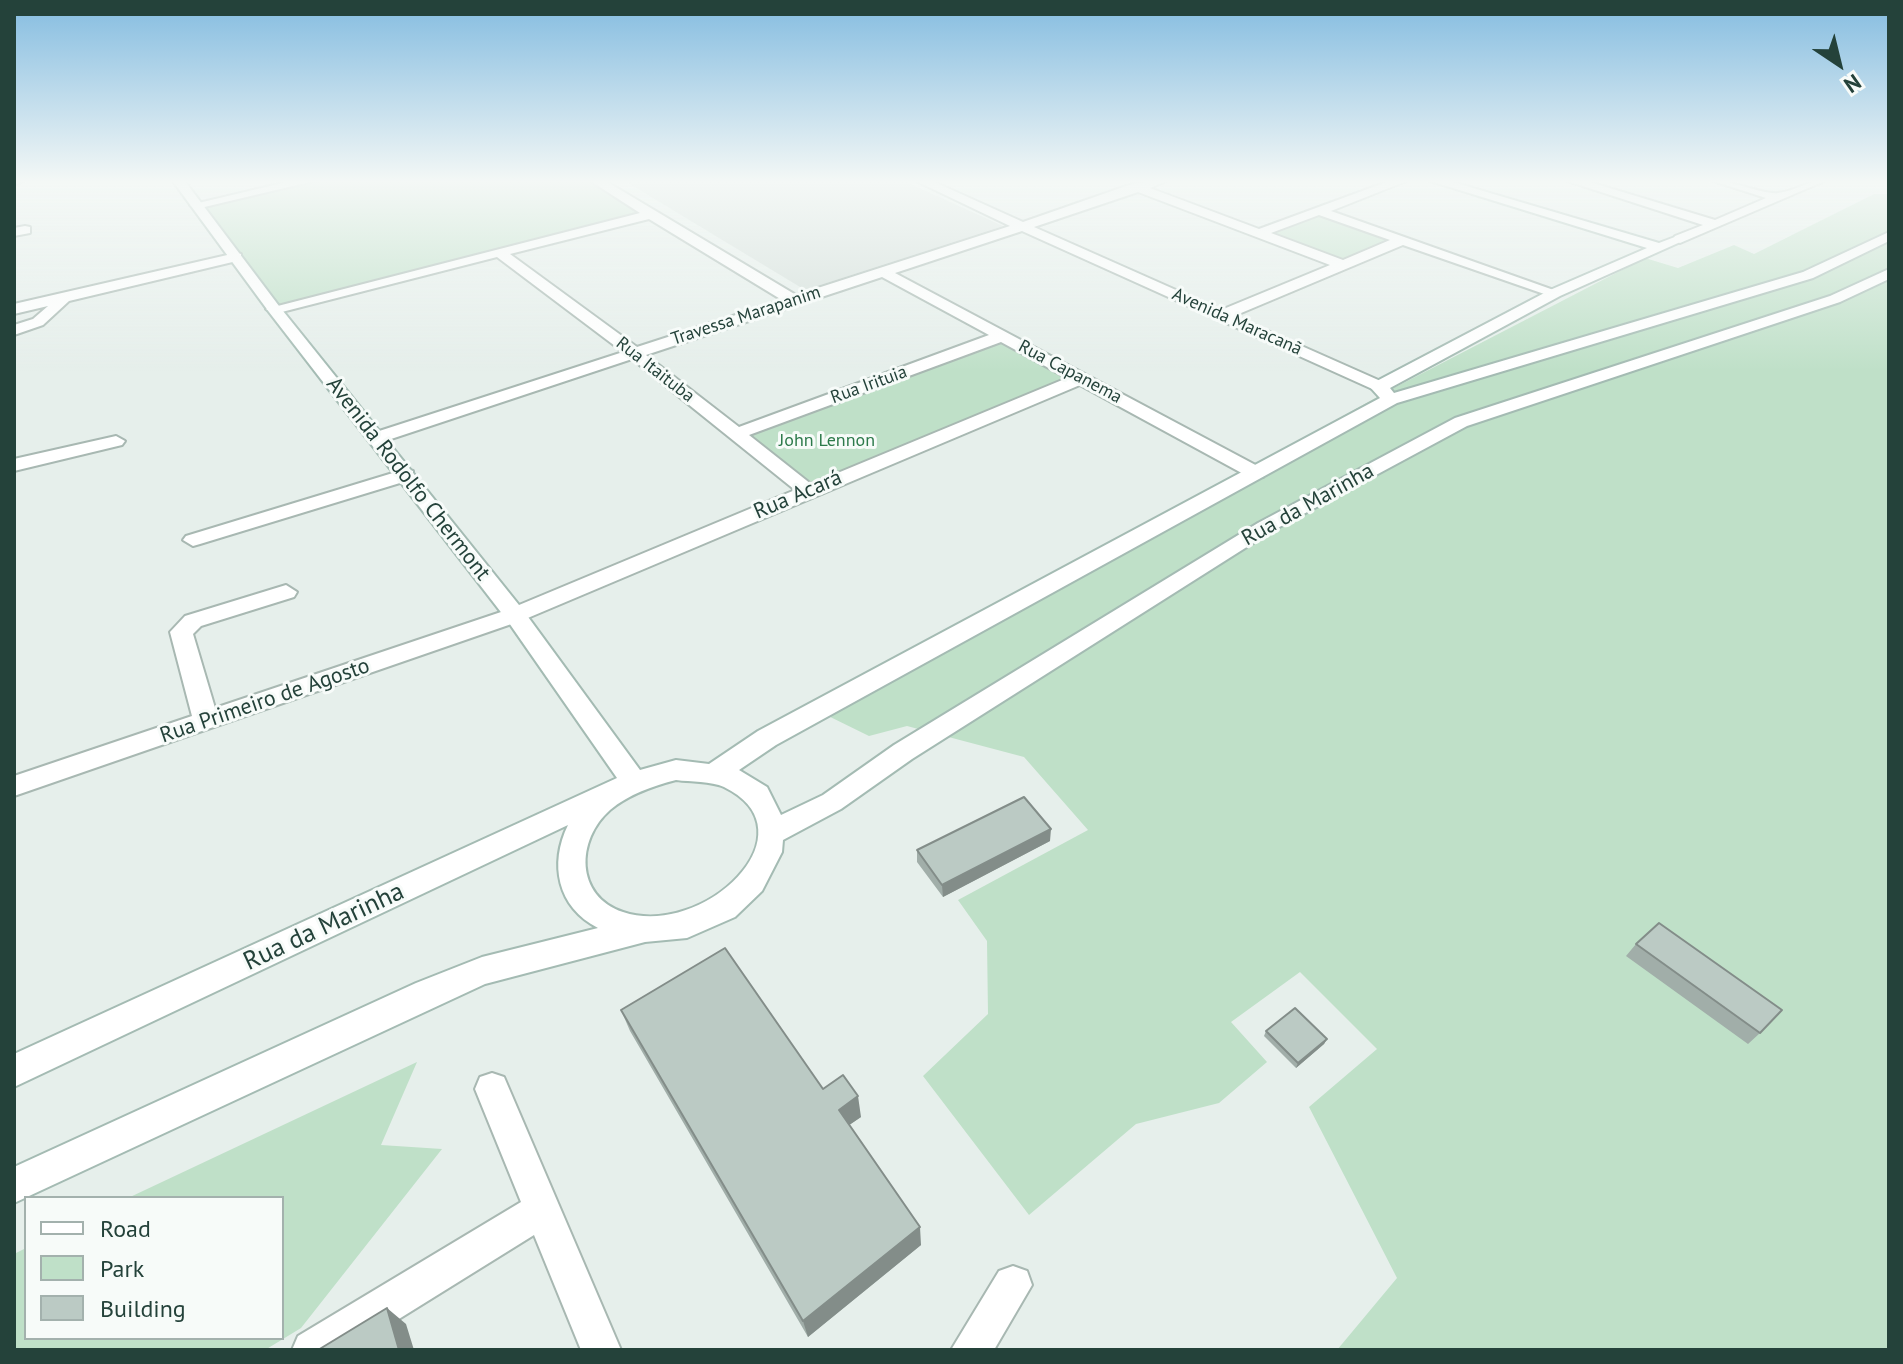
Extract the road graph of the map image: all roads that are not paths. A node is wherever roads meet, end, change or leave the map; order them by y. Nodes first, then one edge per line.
1 (226, 244) edge
2 (536, 244) edge
3 (697, 244) edge
4 (969, 244) edge
5 (1062, 244) edge
6 (1288, 244) edge
7 (1394, 244) edge
8 (1413, 244) edge
9 (1645, 244) edge
10 (1667, 244) edge
11 (1873, 244) edge
12 (1657, 247) junction
13 (500, 253) junction
14 (236, 257) junction
15 (1343, 265) junction
16 (883, 272) junction
17 (1889, 273) edge
18 (1555, 293) junction
19 (67, 297) junction
20 (793, 300) junction
21 (14, 309) edge
22 (274, 309) junction
23 (1222, 315) junction
24 (14, 330) edge
25 (1002, 336) junction
26 (633, 352) junction
27 (1081, 378) junction
28 (1385, 393) junction
29 (736, 434) junction
30 (376, 438) junction
31 (116, 441) dead end
32 (14, 465) edge
33 (1256, 473) junction
34 (406, 475) junction
35 (807, 490) junction
36 (193, 540) dead end
37 (286, 592) dead end
38 (515, 615) junction
39 (206, 721) junction
40 (717, 772) junction
41 (634, 782) junction
42 (14, 786) edge
43 (773, 832) junction
44 (644, 929) junction
45 (14, 1071) edge
46 (492, 1089) dead end
47 (14, 1185) edge
48 (543, 1209) junction
49 (1013, 1285) dead end
50 (312, 1350) edge
51 (601, 1350) edge
52 (971, 1350) edge

1 - 14 street, Avenida Rodolfo Chermont
2 - 13 street
3 - 20 street
4 - 16 street, Travessa Marapanim
5 - 23 street, Avenida Maracanã
6 - 15 street
7 - 15 street
8 - 18 street
9 - 12 street
10 - 12 street
11 - 28 street
12 - 18 street
13 - 22 street
13 - 26 street, Rua Itaituba
14 - 19 street
14 - 22 street, Avenida Rodolfo Chermont
15 - 23 street
16 - 20 street, Travessa Marapanim
16 - 25 street, Rua Capanema
17 - 43 street, Rua da Marinha
18 - 28 street
19 - 21 street
19 - 24 street
20 - 26 street, Travessa Marapanim
22 - 30 street, Avenida Rodolfo Chermont
23 - 28 street, Avenida Maracanã
25 - 27 street, Rua Capanema
25 - 29 street, Rua Irituia
26 - 29 street, Rua Itaituba
26 - 30 street, Travessa Marapanim
27 - 33 street, Rua Capanema
27 - 35 street, Rua Acará
28 - 33 street
29 - 35 street, Rua Itaituba
30 - 34 street, Avenida Rodolfo Chermont
31 - 32 street
33 - 40 street
34 - 36 street
34 - 38 street, Avenida Rodolfo Chermont
35 - 38 street, Rua Acará
37 - 39 street
38 - 39 street, Rua Primeiro de Agosto
38 - 41 street, Avenida Rodolfo Chermont
39 - 42 street, Rua Primeiro de Agosto
40 - 41 street
40 - 43 street
41 - 44 street
41 - 45 street, Rua da Marinha
43 - 44 street
44 - 47 street
46 - 48 street
48 - 50 street
48 - 51 street
49 - 52 street

